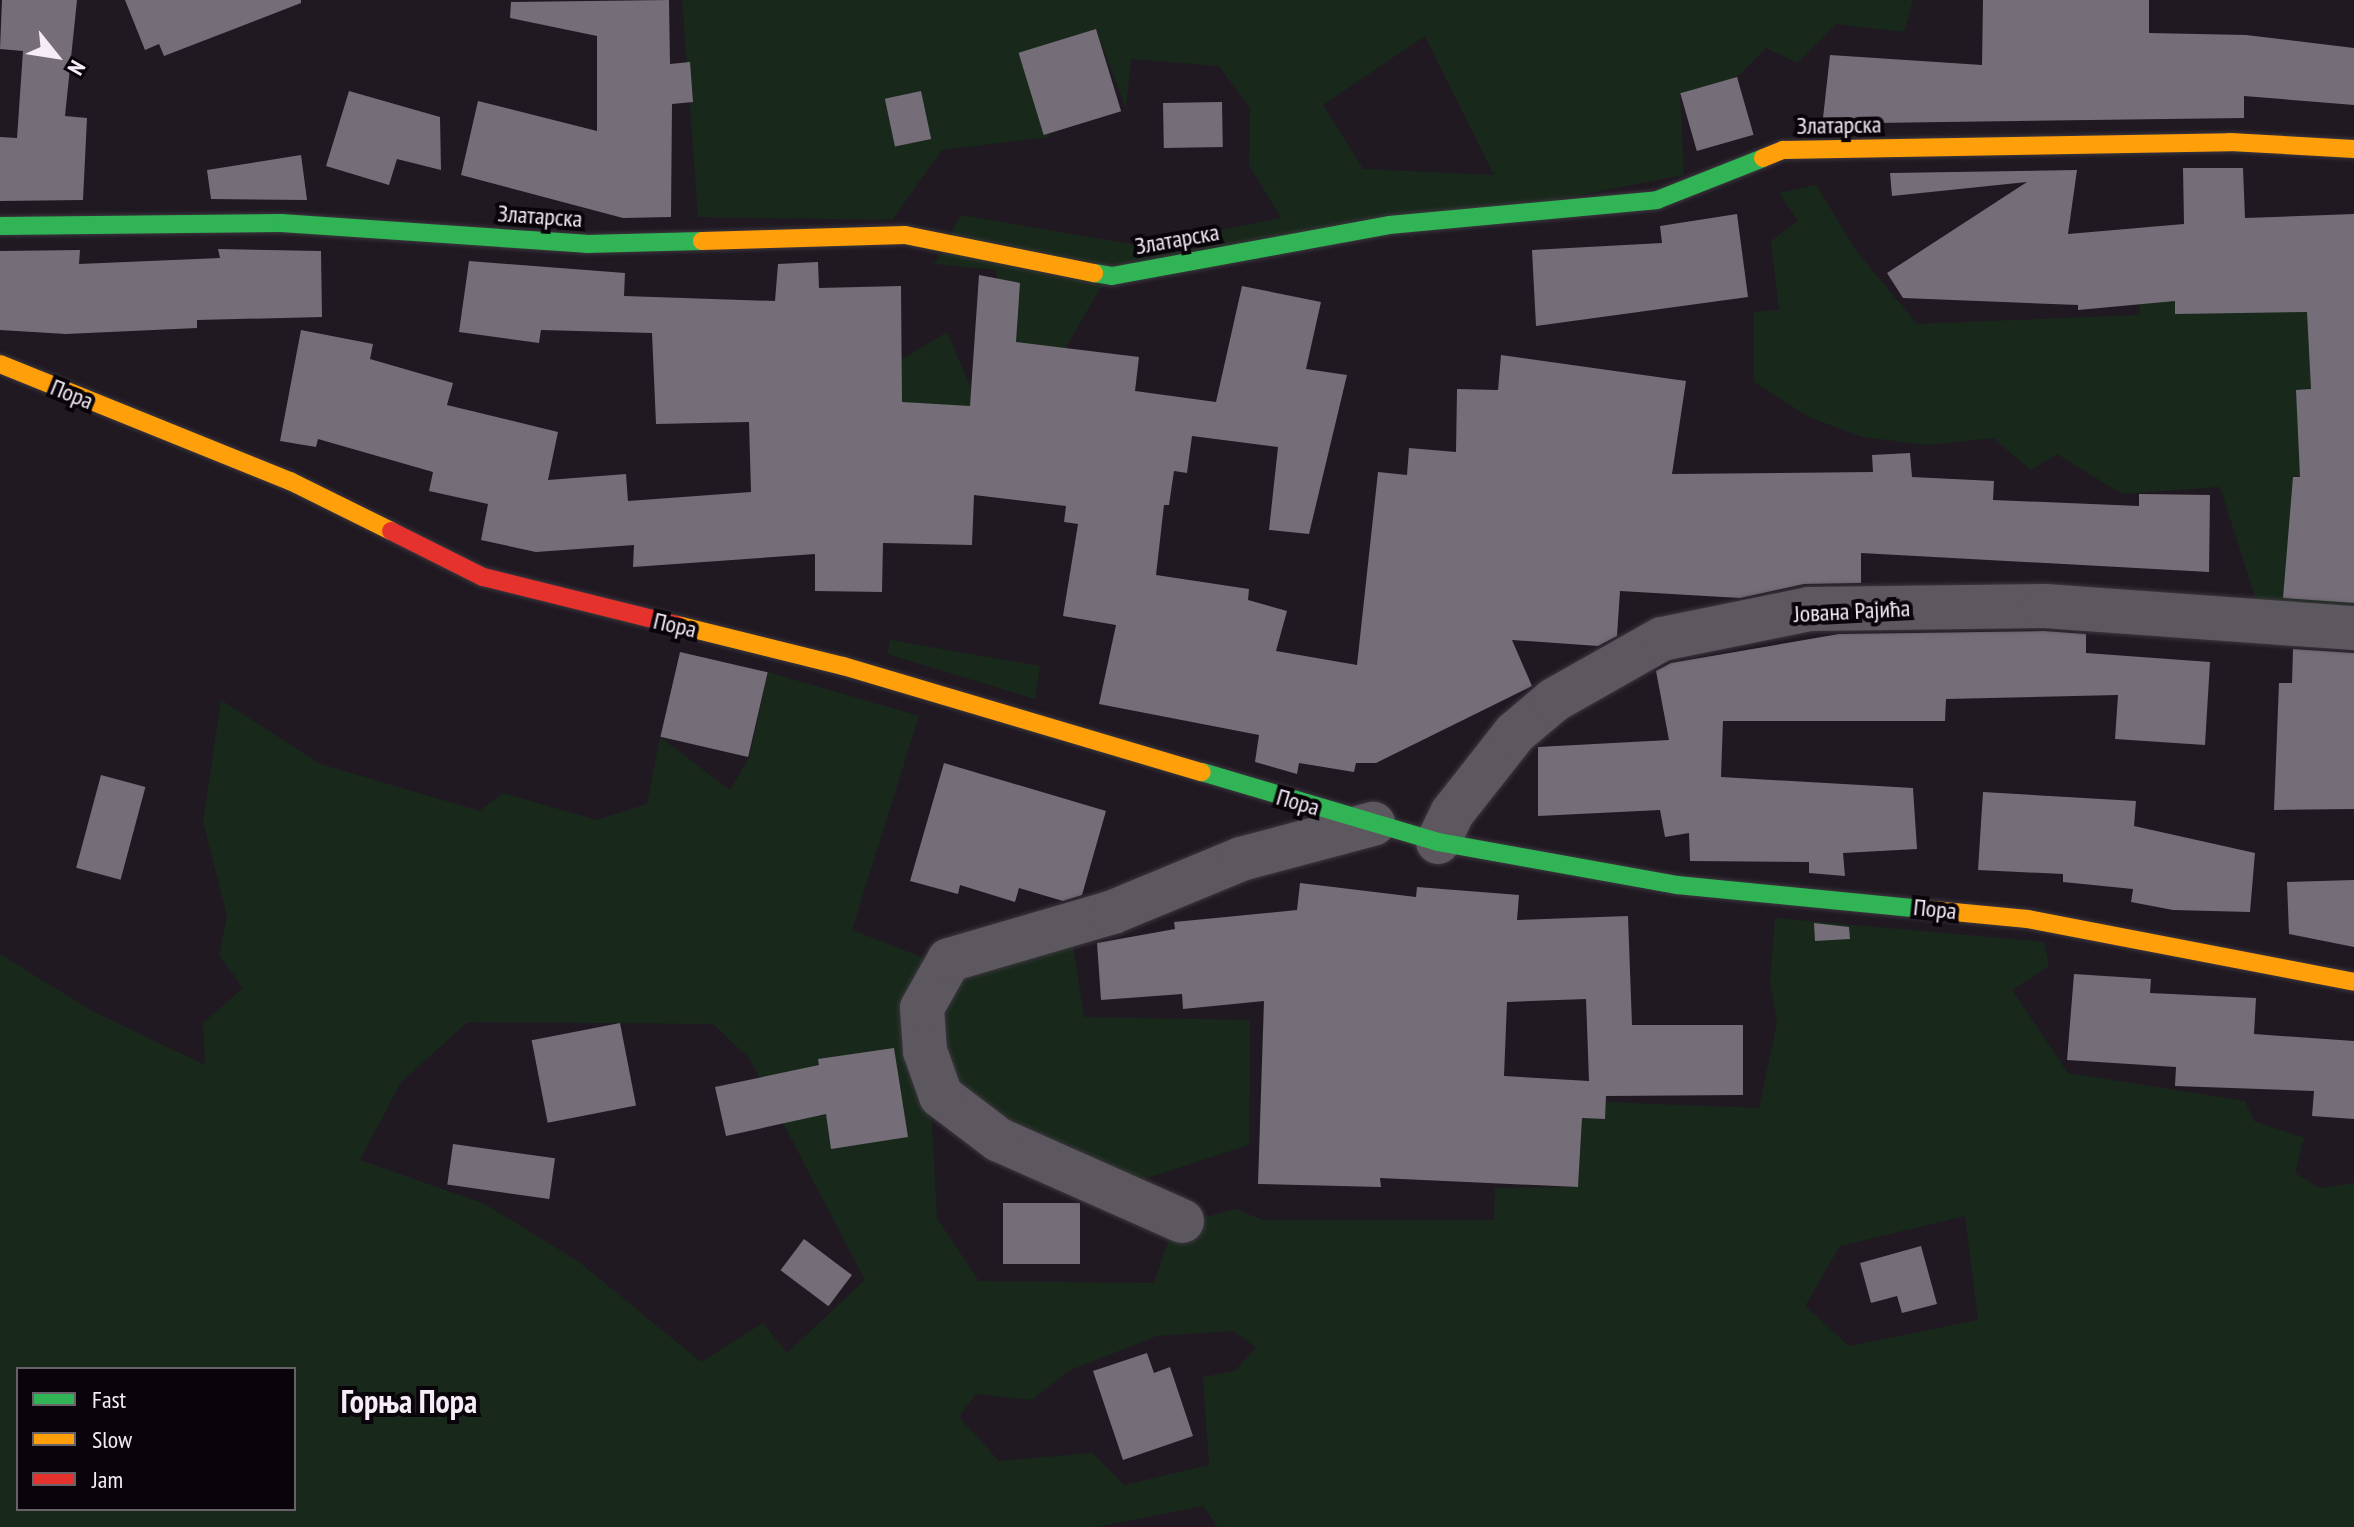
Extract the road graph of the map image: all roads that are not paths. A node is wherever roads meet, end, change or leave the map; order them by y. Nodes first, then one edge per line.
1 (2354, 149) edge
2 (0, 226) edge
3 (0, 364) edge
4 (2354, 628) edge
5 (1373, 824) junction
6 (1438, 842) junction
7 (2354, 982) edge
8 (1182, 1221) dead end

1 - 2 street, Златарска
3 - 5 street, Пора
4 - 6 street, Јована Рајића
5 - 6 street, Пора
5 - 8 street, Пора
6 - 7 street, Пора

